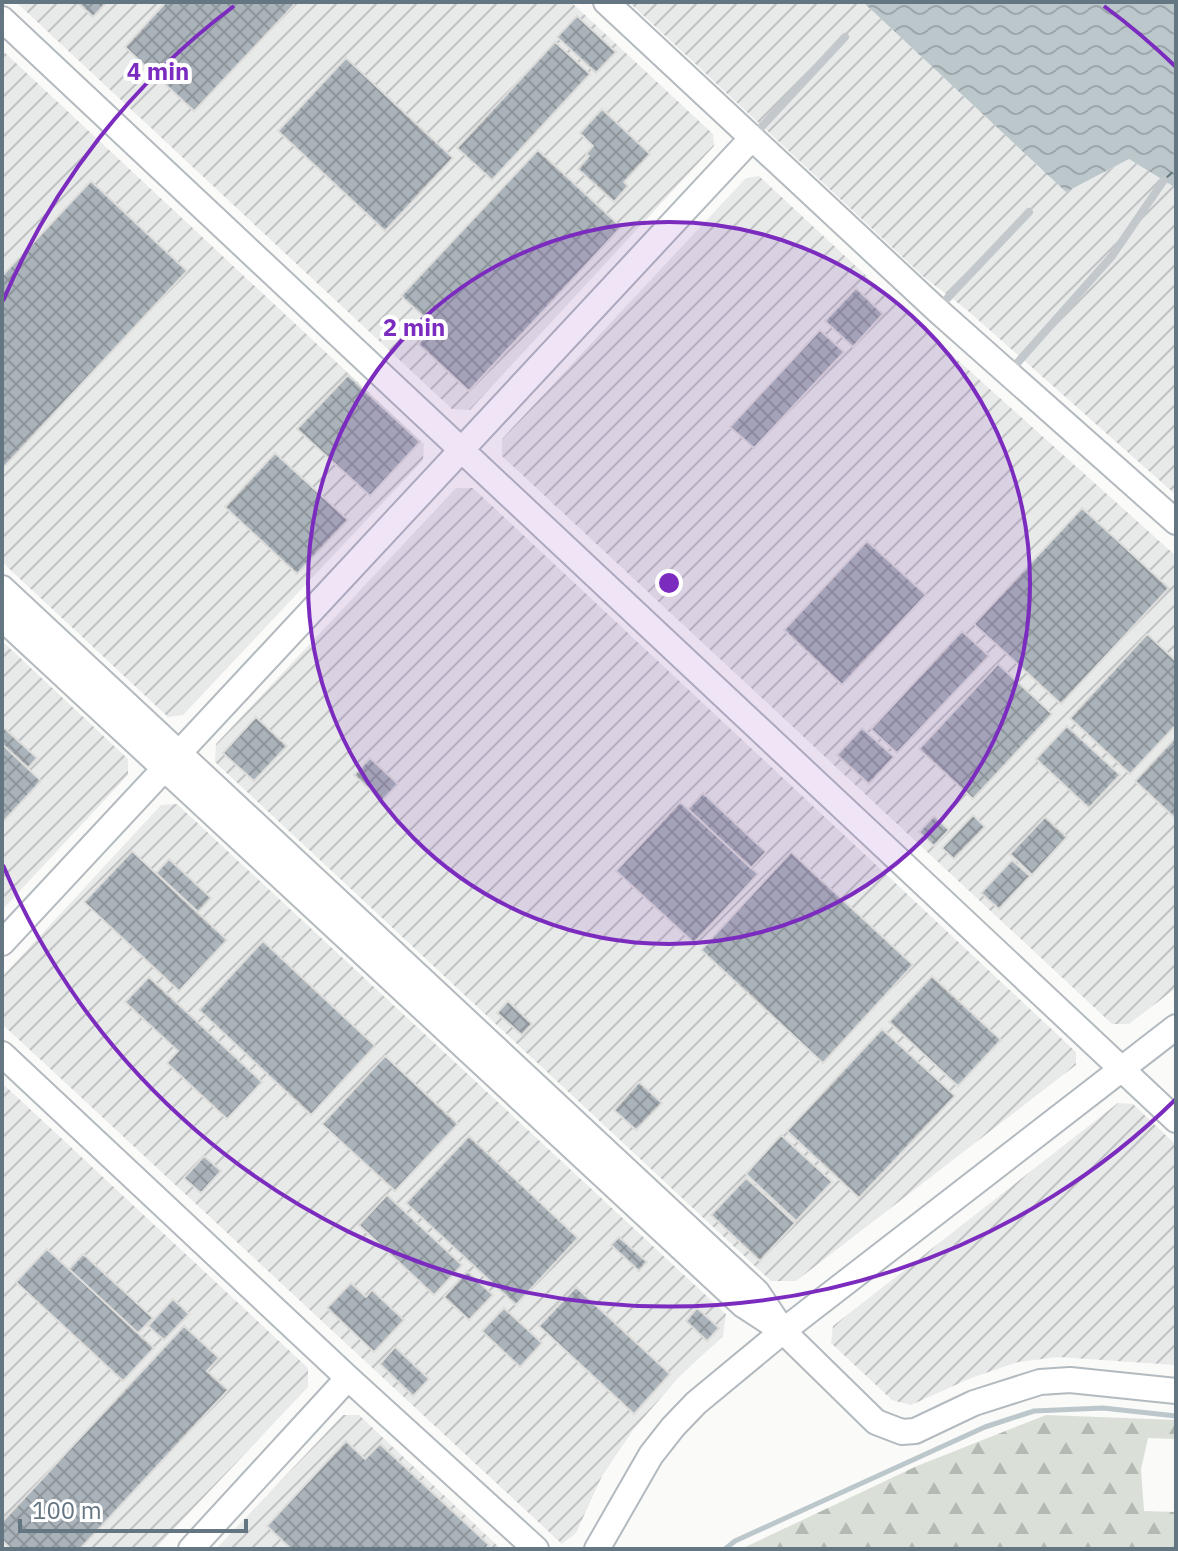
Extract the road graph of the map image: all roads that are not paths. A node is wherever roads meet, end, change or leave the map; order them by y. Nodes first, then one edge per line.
1 (607, 2) edge
2 (2, 19) edge
3 (845, 37) dead end
4 (752, 138) junction
5 (1164, 180) dead end
6 (1029, 212) dead end
7 (937, 310) junction
8 (1008, 373) junction
9 (464, 450) junction
10 (1176, 522) edge
11 (2, 588) edge
12 (2, 618) edge
13 (170, 761) junction
14 (2, 943) edge
15 (1176, 1027) edge
16 (2, 1054) edge
17 (1121, 1069) junction
18 (1176, 1120) edge
19 (783, 1331) junction
20 (348, 1378) junction
21 (1176, 1391) edge
22 (191, 1549) edge
23 (536, 1549) edge
24 (597, 1549) edge

1 - 4 street
2 - 9 street
3 - 4 lane
4 - 7 street
4 - 9 street
5 - 8 lane
6 - 7 lane
7 - 8 street
8 - 10 street
9 - 13 street
9 - 17 street
11 - 13 street
12 - 13 street
13 - 14 street
13 - 19 street
15 - 17 street
16 - 20 street
17 - 18 street
17 - 19 street
19 - 21 street
19 - 24 street
20 - 22 street
20 - 23 street

